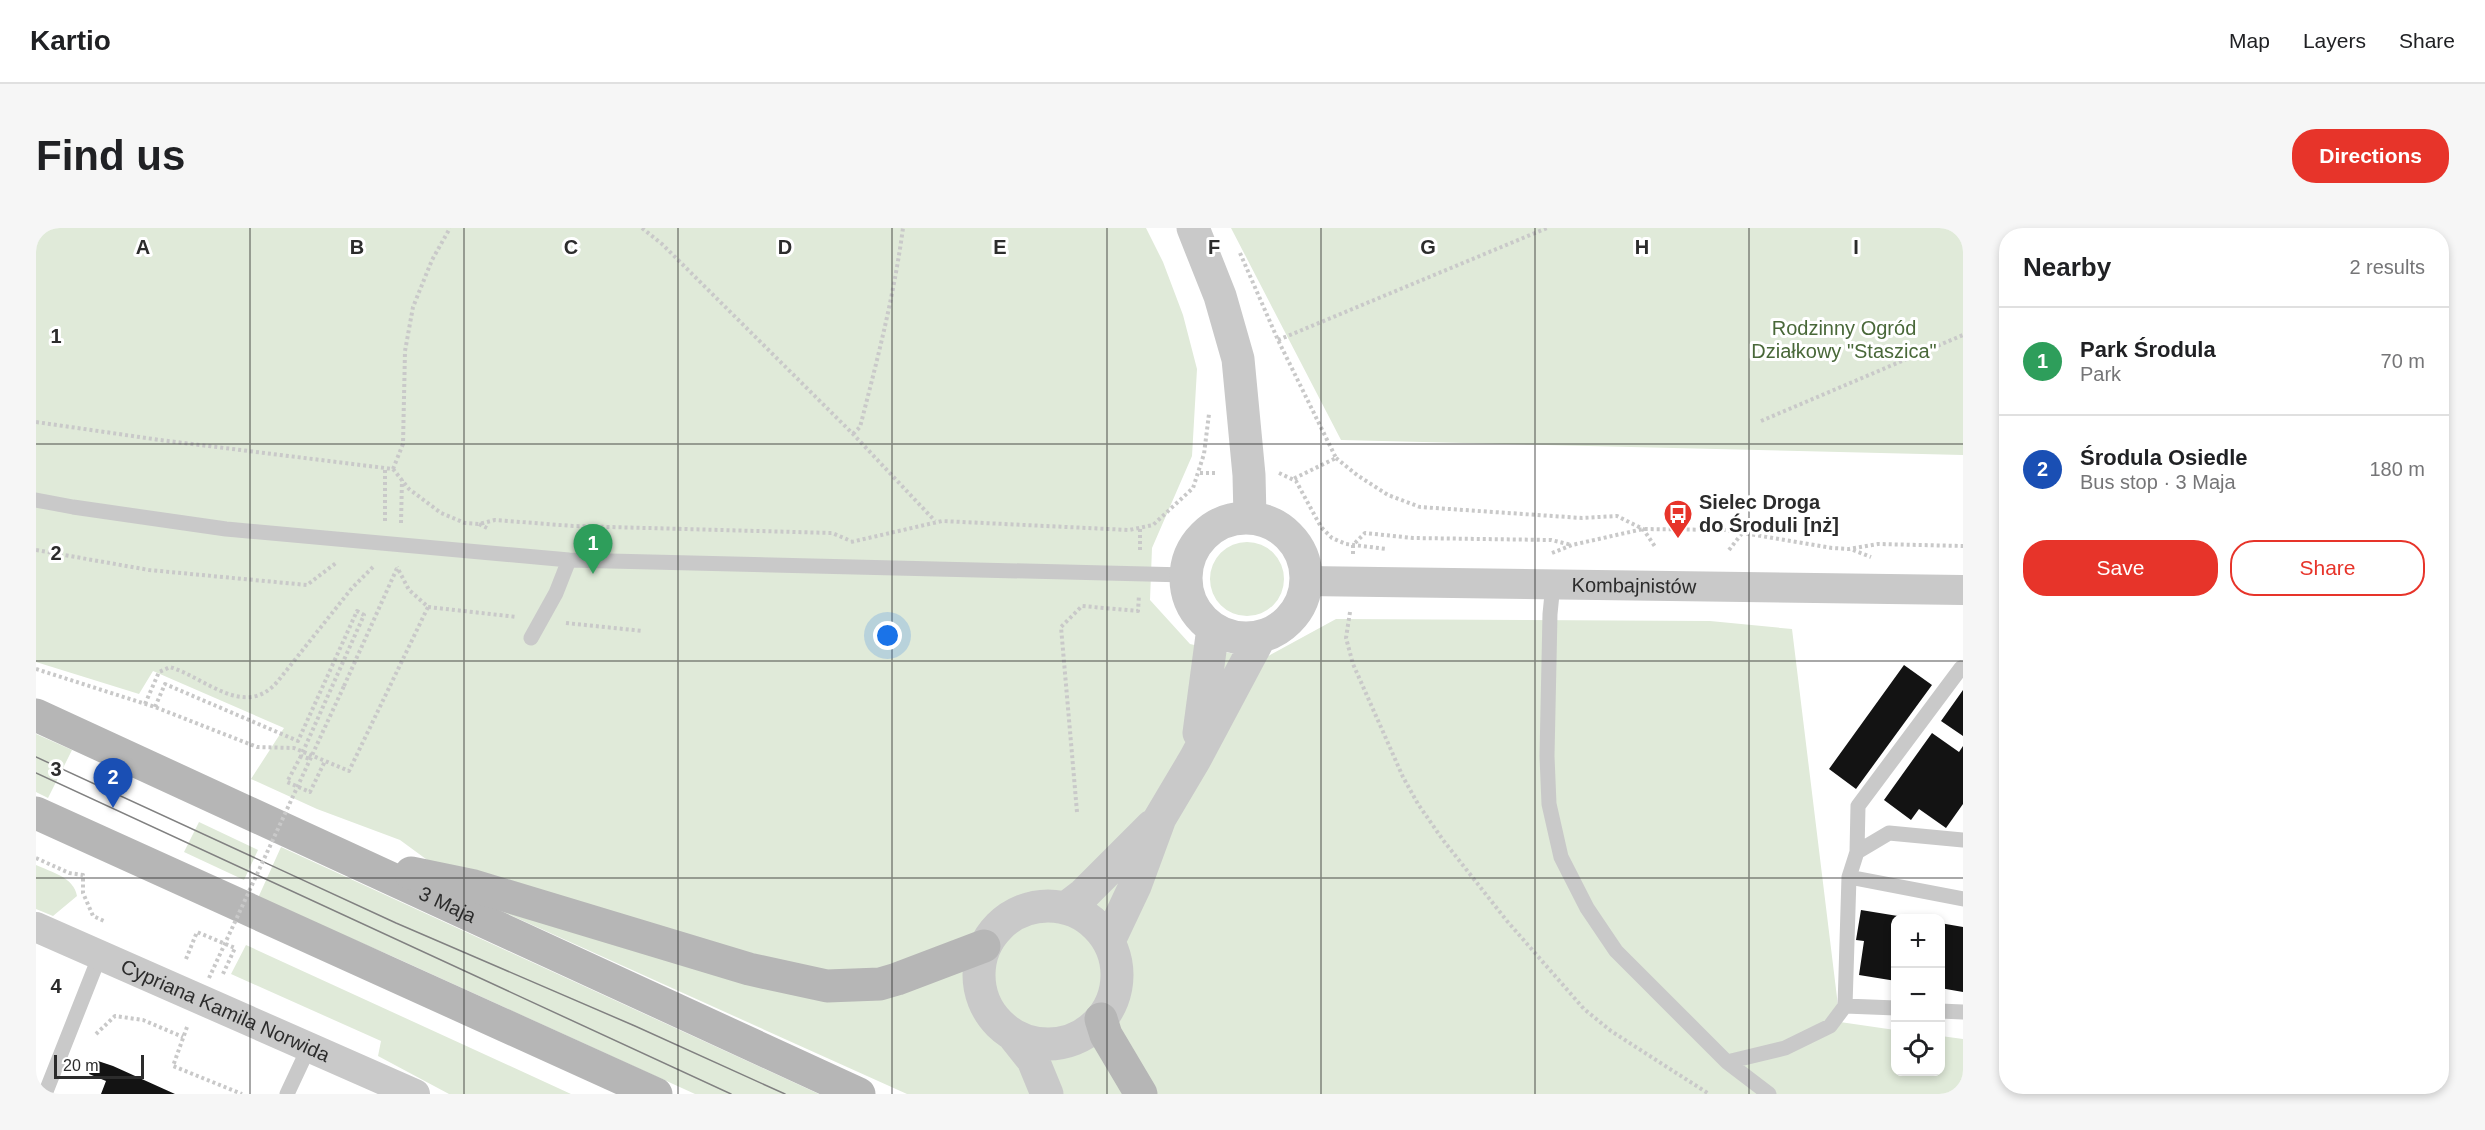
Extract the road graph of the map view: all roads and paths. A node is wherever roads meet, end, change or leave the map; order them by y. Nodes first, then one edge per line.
1 (450, 228) edge
2 (642, 228) edge
3 (903, 228) edge
4 (1193, 228) edge
5 (1547, 228) edge
6 (1238, 248) dead end
7 (1963, 334) edge
8 (1278, 340) junction
9 (1210, 405) dead end
10 (1761, 421) dead end
11 (36, 422) edge
12 (854, 434) junction
13 (1336, 458) junction
14 (385, 468) junction
15 (393, 469) junction
16 (1200, 473) junction
17 (1276, 473) dead end
18 (1226, 474) dead end
19 (402, 479) junction
20 (1293, 479) junction
21 (36, 500) edge
22 (1250, 517) junction
23 (936, 521) junction
24 (1643, 528) junction
25 (1140, 529) junction
26 (1743, 532) junction
27 (383, 543) junction
28 (401, 544) junction
29 (1963, 546) edge
30 (1656, 548) dead end
31 (36, 550) edge
32 (1729, 550) dead end
33 (344, 556) dead end
34 (366, 560) dead end
35 (569, 560) junction
36 (378, 562) junction
37 (398, 567) junction
38 (1185, 574) junction
39 (1140, 575) junction
40 (1306, 581) junction
41 (1553, 584) junction
42 (1963, 590) edge
43 (1352, 607) dead end
44 (1213, 628) junction
45 (1260, 637) junction
46 (531, 638) dead end
47 (1961, 668) dead end
48 (36, 669) edge
49 (145, 704) junction
50 (155, 707) junction
51 (36, 715) edge
52 (301, 756) junction
53 (310, 759) junction
54 (1195, 759) junction
55 (325, 761) junction
56 (1077, 812) dead end
57 (36, 813) edge
58 (1160, 818) junction
59 (1960, 835) edge
60 (1857, 852) junction
61 (36, 858) edge
62 (355, 862) junction
63 (1849, 877) junction
64 (1963, 899) edge
65 (1067, 907) junction
66 (113, 925) dead end
67 (197, 926) dead end
68 (36, 927) edge
69 (197, 932) dead end
70 (213, 939) dead end
71 (1109, 941) junction
72 (984, 946) junction
73 (100, 955) junction
74 (185, 958) dead end
75 (195, 962) dead end
76 (204, 966) dead end
77 (209, 978) dead end
78 (233, 978) dead end
79 (220, 982) dead end
80 (1845, 1006) junction
81 (1891, 1008) edge
82 (1945, 1011) edge
83 (1963, 1012) edge
84 (1101, 1019) junction
85 (1013, 1035) junction
86 (1075, 1039) junction
87 (93, 1041) dead end
88 (309, 1047) junction
89 (1727, 1062) junction
90 (45, 1094) edge
91 (242, 1094) edge
92 (287, 1094) edge
93 (415, 1094) edge
94 (656, 1094) edge
95 (859, 1094) edge
96 (1047, 1094) edge
97 (1060, 1094) edge
98 (1141, 1094) edge
99 (1709, 1094) edge
100 (1769, 1094) edge

1 - 15 path
2 - 12 path
3 - 12 path
4 - 22 street
5 - 8 path
6 - 8 path
7 - 10 path
8 - 13 path
9 - 16 path
11 - 14 path
12 - 23 path
13 - 20 path
13 - 24 path
14 - 15 path
14 - 27 path
15 - 19 path
16 - 18 path
16 - 25 path
17 - 20 path
19 - 23 path
19 - 28 path
20 - 24 path
21 - 27 lane
22 - 38 street
22 - 40 street
23 - 25 path
24 - 26 path
24 - 30 path
25 - 39 path
26 - 29 path
26 - 32 path
27 - 28 lane
27 - 36 path
28 - 35 lane
28 - 37 path
31 - 33 path
34 - 36 path
35 - 39 lane
35 - 46 lane
36 - 37 path
36 - 49 path
37 - 53 path, bridge
37 - 55 path
38 - 39 lane
38 - 44 street
39 - 56 path
40 - 41 street, Kombajnistów
40 - 45 street
41 - 42 street, Kombajnistów
41 - 89 lane
43 - 99 path
44 - 45 street
44 - 54 street
45 - 54 street
47 - 60 lane
48 - 49 path
49 - 50 path
50 - 52 path
50 - 55 path
51 - 62 main road, 3 Maja
52 - 53 path
52 - 55 path
53 - 77 path, bridge
54 - 58 street
57 - 94 main road
58 - 65 street
58 - 71 street
59 - 60 lane
60 - 63 lane
61 - 66 path
62 - 72 main road
62 - 95 main road, 3 Maja
63 - 64 lane
63 - 80 lane
65 - 71 street
65 - 72 street
67 - 69 path
68 - 73 street, Cypriana Kamila Norwida
70 - 79 path
71 - 84 street
72 - 85 street
73 - 88 street, Cypriana Kamila Norwida
73 - 90 lane
74 - 75 path
76 - 78 path
80 - 81 lane
80 - 89 lane
82 - 83 lane
84 - 86 street
84 - 98 main road
85 - 86 street
85 - 96 street
86 - 97 street
87 - 91 path
88 - 92 lane
88 - 93 street, Cypriana Kamila Norwida
89 - 100 lane

